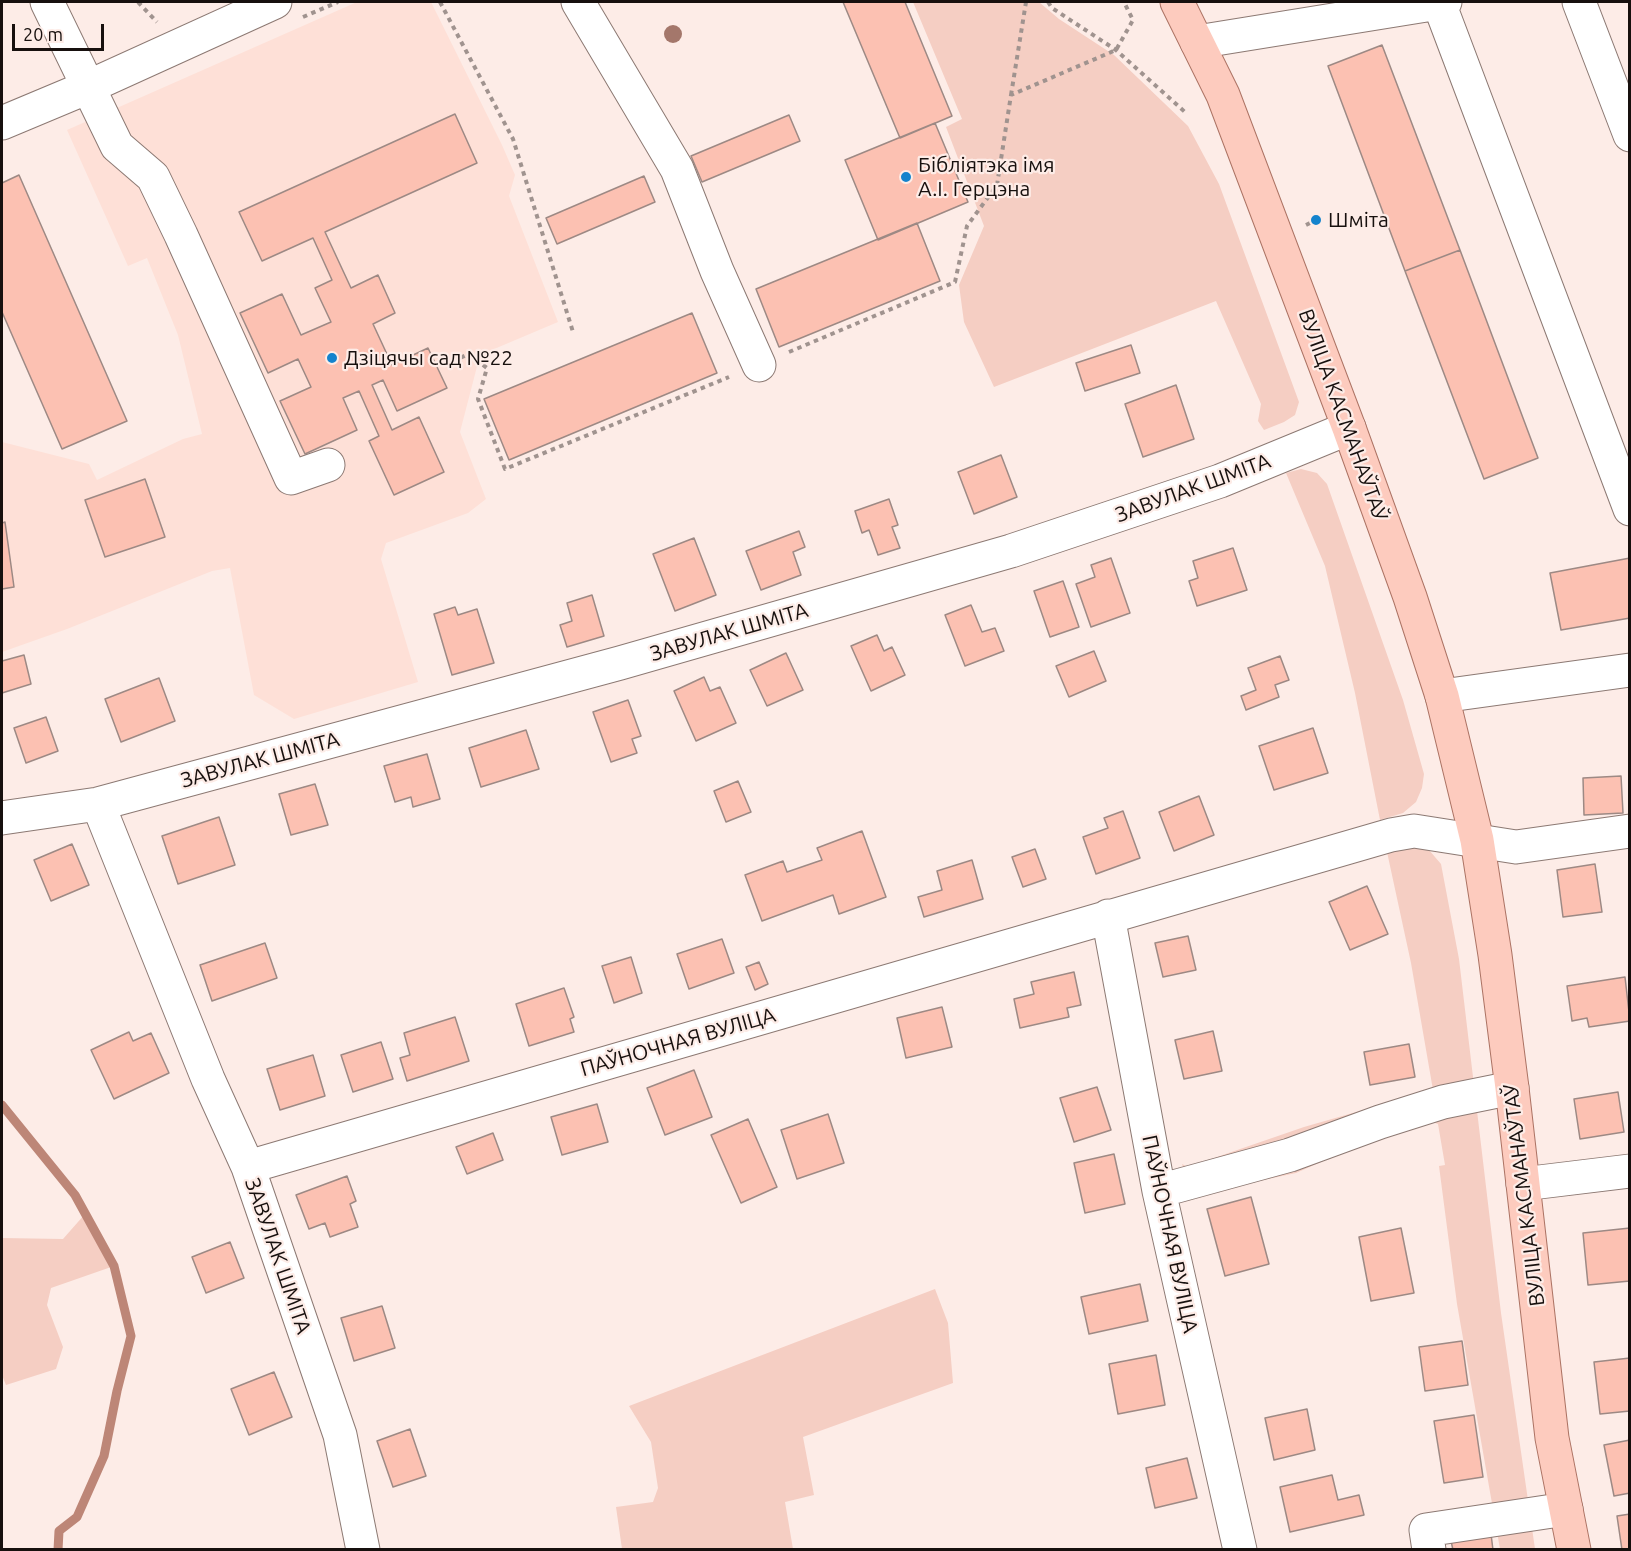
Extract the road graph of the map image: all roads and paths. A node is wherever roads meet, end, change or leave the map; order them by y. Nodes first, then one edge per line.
1 (47, 2) edge
2 (275, 2) edge
3 (440, 2) edge
4 (578, 2) edge
5 (1026, 2) edge
6 (1048, 2) edge
7 (1124, 2) edge
8 (1177, 2) edge
9 (1442, 2) edge
10 (1579, 2) edge
11 (1352, 9) edge
12 (1197, 42) junction
13 (1116, 50) junction
14 (88, 87) junction
15 (1011, 95) junction
16 (1186, 113) dead end
17 (2, 123) edge
18 (1629, 135) edge
19 (573, 332) dead end
20 (759, 364) junction
21 (444, 365) dead end
22 (1349, 428) junction
23 (328, 465) dead end
24 (1629, 508) edge
25 (1629, 670) edge
26 (1442, 696) junction
27 (98, 804) junction
28 (2, 818) edge
29 (1629, 831) edge
30 (1477, 840) junction
31 (1108, 916) junction
32 (1512, 1088) junction
33 (248, 1167) junction
34 (1629, 1171) edge
35 (1523, 1184) junction
36 (1159, 1191) junction
37 (1566, 1509) junction
38 (363, 1550) edge
39 (1240, 1550) edge
40 (1429, 1550) edge
41 (1574, 1550) edge

1 - 14 street
2 - 14 street
3 - 19 path
4 - 20 street
5 - 15 path
6 - 13 path
7 - 13 path
8 - 12 main road, ВУЛІЦА КАСМАНАЎТАЎ
9 - 11 street
9 - 24 street
10 - 18 street
11 - 12 street
12 - 22 main road, ВУЛІЦА КАСМАНАЎТАЎ
13 - 15 path
13 - 16 path
14 - 17 street
14 - 23 street
15 - 20 path
20 - 21 path
22 - 26 main road, ВУЛІЦА КАСМАНАЎТАЎ
22 - 27 street, ЗАВУЛАК ШМІТА
25 - 26 street
26 - 30 main road, ВУЛІЦА КАСМАНАЎТАЎ
27 - 28 street, ЗАВУЛАК ШМІТА
27 - 33 street, ЗАВУЛАК ШМІТА
29 - 30 street
30 - 31 street, ПАЎНОЧНАЯ ВУЛІЦА
30 - 32 main road, ВУЛІЦА КАСМАНАЎТАЎ
31 - 33 street, ПАЎНОЧНАЯ ВУЛІЦА
31 - 36 street, ПАЎНОЧНАЯ ВУЛІЦА
32 - 35 main road, ВУЛІЦА КАСМАНАЎТАЎ
32 - 36 street
33 - 38 street, ЗАВУЛАК ШМІТА
34 - 35 street
35 - 37 main road, ВУЛІЦА КАСМАНАЎТАЎ
36 - 39 street, ПАЎНОЧНАЯ ВУЛІЦА
37 - 40 street
37 - 41 main road, ВУЛІЦА КАСМАНАЎТАЎ

